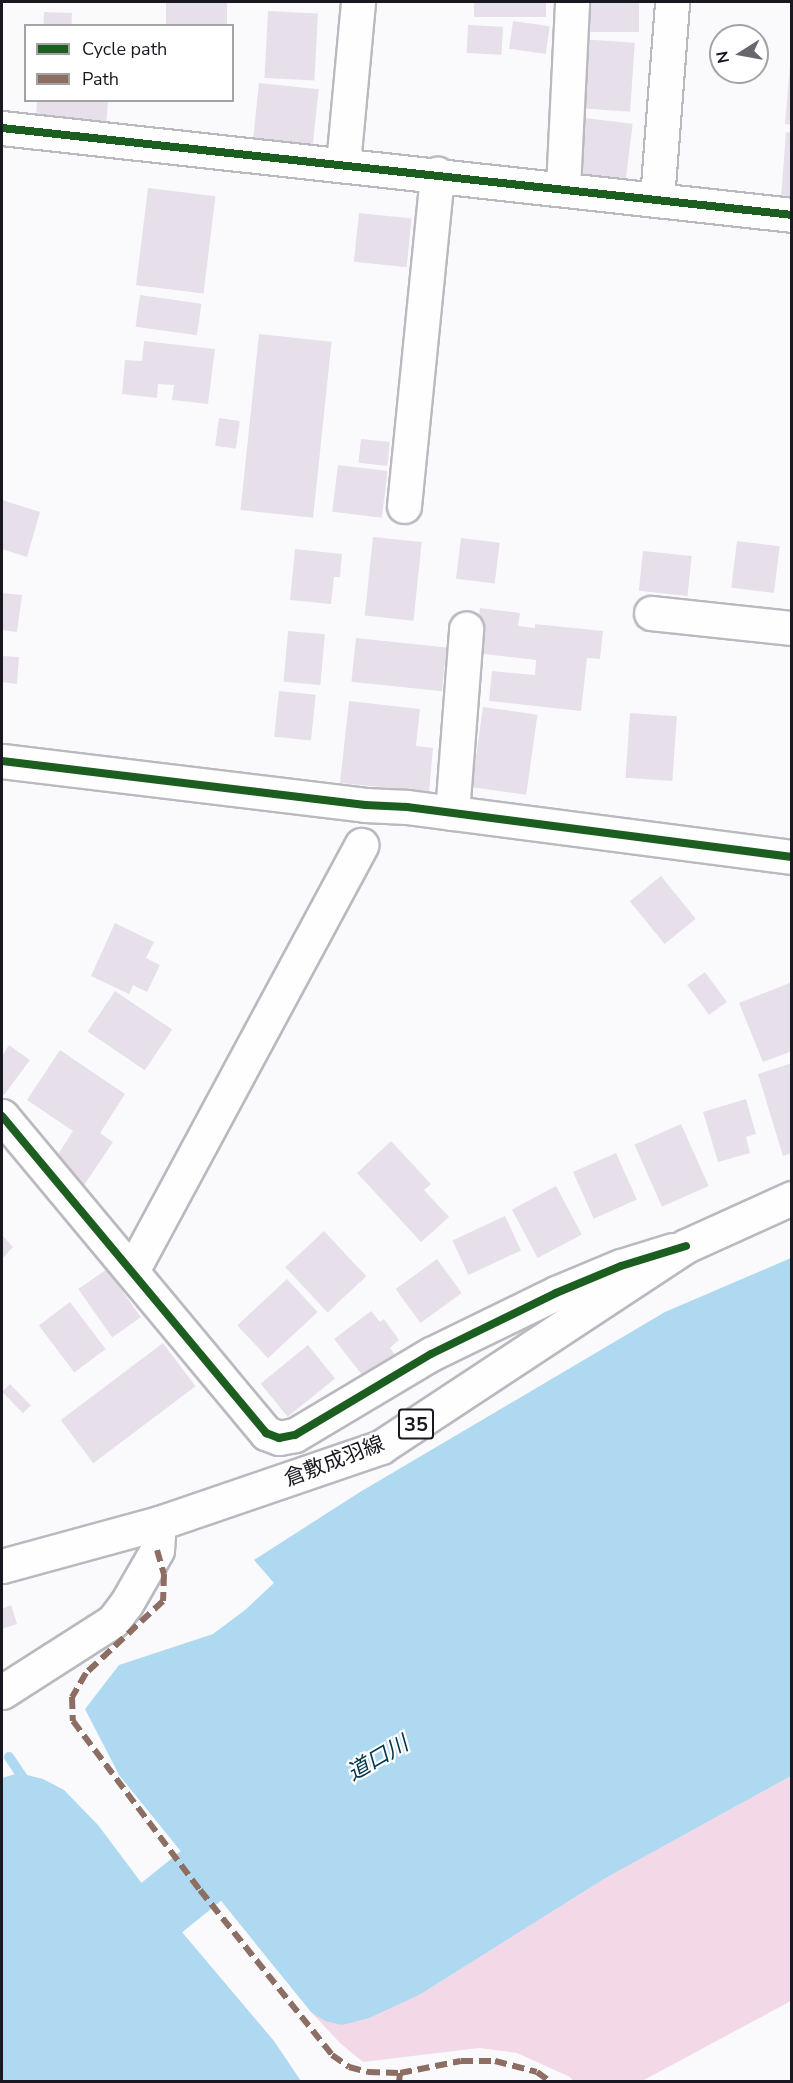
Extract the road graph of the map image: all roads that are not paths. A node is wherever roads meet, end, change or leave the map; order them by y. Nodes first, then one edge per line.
1 (358, 2) edge
2 (572, 2) edge
3 (672, 2) edge
4 (2, 128) edge
5 (343, 164) junction
6 (437, 174) junction
7 (563, 188) junction
8 (657, 199) junction
9 (792, 215) edge
10 (404, 506) dead end
11 (651, 613) dead end
12 (792, 628) edge
13 (466, 629) dead end
14 (2, 761) edge
15 (452, 813) junction
16 (361, 845) dead end
17 (792, 857) edge
18 (2, 1116) edge
19 (792, 1198) edge
20 (686, 1246) junction
21 (132, 1271) junction
22 (159, 1523) junction
23 (2, 1566) edge
24 (2, 1692) edge

1 - 5 street
2 - 7 street
3 - 8 street
4 - 5 street
5 - 6 street
6 - 7 street
6 - 10 street
7 - 8 street
8 - 9 street
11 - 12 street
13 - 15 street
14 - 15 street
15 - 17 street
16 - 21 street
18 - 21 street
19 - 20 street, 倉敷成羽線 / 35
20 - 21 street
20 - 22 street, 倉敷成羽線 / 35
22 - 23 street, 倉敷成羽線 / 35
22 - 24 street

